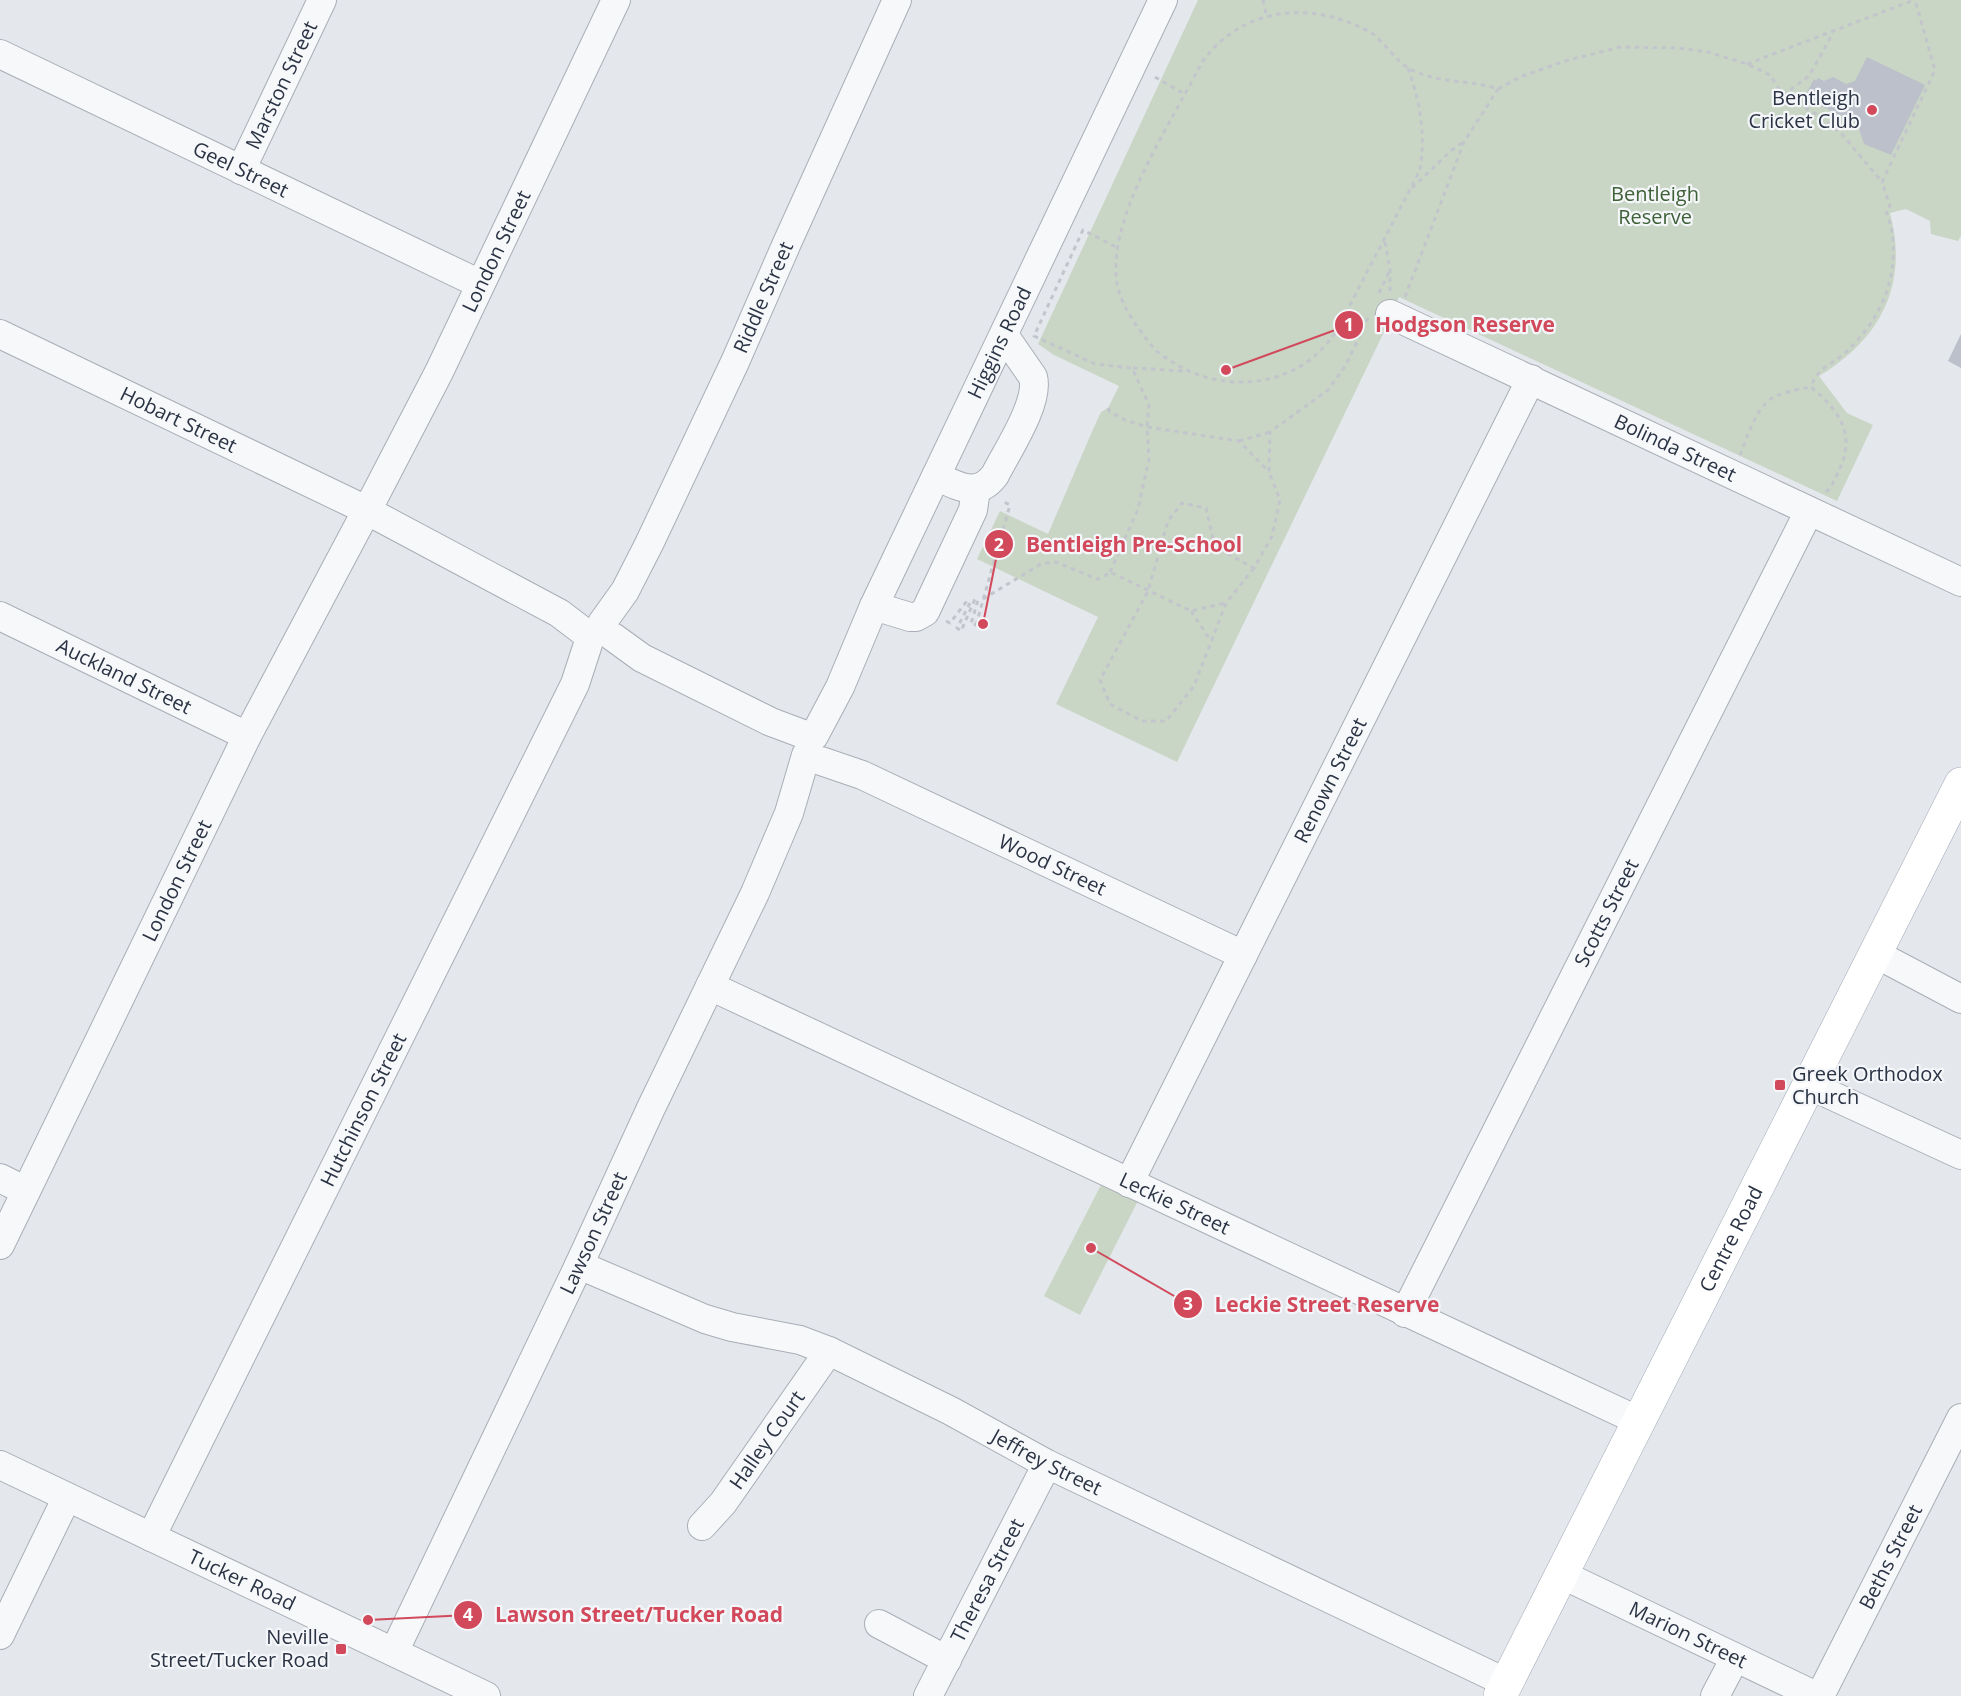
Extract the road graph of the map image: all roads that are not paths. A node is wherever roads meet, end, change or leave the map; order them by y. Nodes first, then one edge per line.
1 (322, 0) edge
2 (616, 0) edge
3 (897, 0) edge
4 (1163, 0) edge
5 (0, 54) edge
6 (241, 170) junction
7 (480, 284) junction
8 (1379, 309) road end
9 (0, 334) edge
10 (1004, 335) junction
11 (1531, 379) junction
12 (936, 476) junction
13 (976, 489) junction
14 (1816, 503) junction
15 (366, 510) junction
16 (1961, 582) edge
17 (873, 606) junction
18 (3, 623) edge
19 (600, 636) junction
20 (247, 736) junction
21 (816, 749) junction
22 (1961, 784) edge
23 (1876, 954) junction
24 (1243, 955) junction
25 (710, 986) junction
26 (1961, 999) edge
27 (1809, 1085) junction
28 (1961, 1155) edge
29 (0, 1178) edge
30 (1129, 1183) junction
31 (26, 1191) junction
32 (0, 1245) edge
33 (579, 1264) junction
34 (1406, 1313) junction
35 (829, 1351) junction
36 (1961, 1418) edge
37 (1639, 1421) junction
38 (1951, 1460) edge
39 (1047, 1464) junction
40 (0, 1466) edge
41 (67, 1497) junction
42 (702, 1526) dead end
43 (151, 1537) junction
44 (1561, 1574) junction
45 (879, 1624) dead end
46 (0, 1635) edge
47 (394, 1652) junction
48 (1735, 1658) junction
49 (947, 1660) junction
50 (443, 1687) edge
51 (1504, 1690) edge
52 (486, 1696) edge
53 (928, 1696) edge
54 (1715, 1696) edge
55 (1818, 1696) edge

1 - 6 street, Marston Street
2 - 7 street, London Street
3 - 19 street, Riddle Street
4 - 10 street, Higgins Road
5 - 6 street, Geel Street
6 - 7 street, Geel Street
7 - 15 street, London Street
8 - 11 street, Bolinda Street
9 - 15 street, Hobart Street
10 - 12 street, Higgins Road
10 - 13 street
11 - 14 street, Bolinda Street
11 - 24 street, Renown Street
12 - 13 street
12 - 17 street, Higgins Road
13 - 17 street
14 - 16 street, Bolinda Street
14 - 34 street, Scotts Street
15 - 19 street, Hobart Street
15 - 20 street, London Street
17 - 21 street, Higgins Road
18 - 20 street, Auckland Street
19 - 21 street, Hobart Street
19 - 43 street, Hutchinson Street
20 - 31 street, London Street
21 - 24 street, Wood Street
21 - 25 street, Lawson Street
22 - 23 main road, Centre Road
23 - 26 street
23 - 27 main road, Centre Road
24 - 30 street, Renown Street
25 - 30 street, Leckie Street
25 - 33 street, Lawson Street
27 - 28 street
27 - 37 main road, Centre Road
29 - 31 street
30 - 34 street, Leckie Street
31 - 32 street, London Street
33 - 35 street, Jeffrey Street
33 - 47 street, Lawson Street
34 - 37 street, Leckie Street
35 - 39 street, Jeffrey Street
35 - 42 street, Halley Court
36 - 38 street, Beths Street
37 - 44 main road, Centre Road
38 - 55 street, Beths Street
39 - 49 street, Theresa Street
39 - 51 street, Jeffrey Street
40 - 41 street, Tucker Road
41 - 43 street, Tucker Road
41 - 46 street
43 - 47 street, Tucker Road
44 - 48 street, Marion Street
44 - 51 main road, Centre Road
45 - 49 street
47 - 50 street, Tucker Road
48 - 54 street
48 - 55 street, Marion Street
49 - 53 street, Theresa Street
50 - 52 street, Tucker Road

